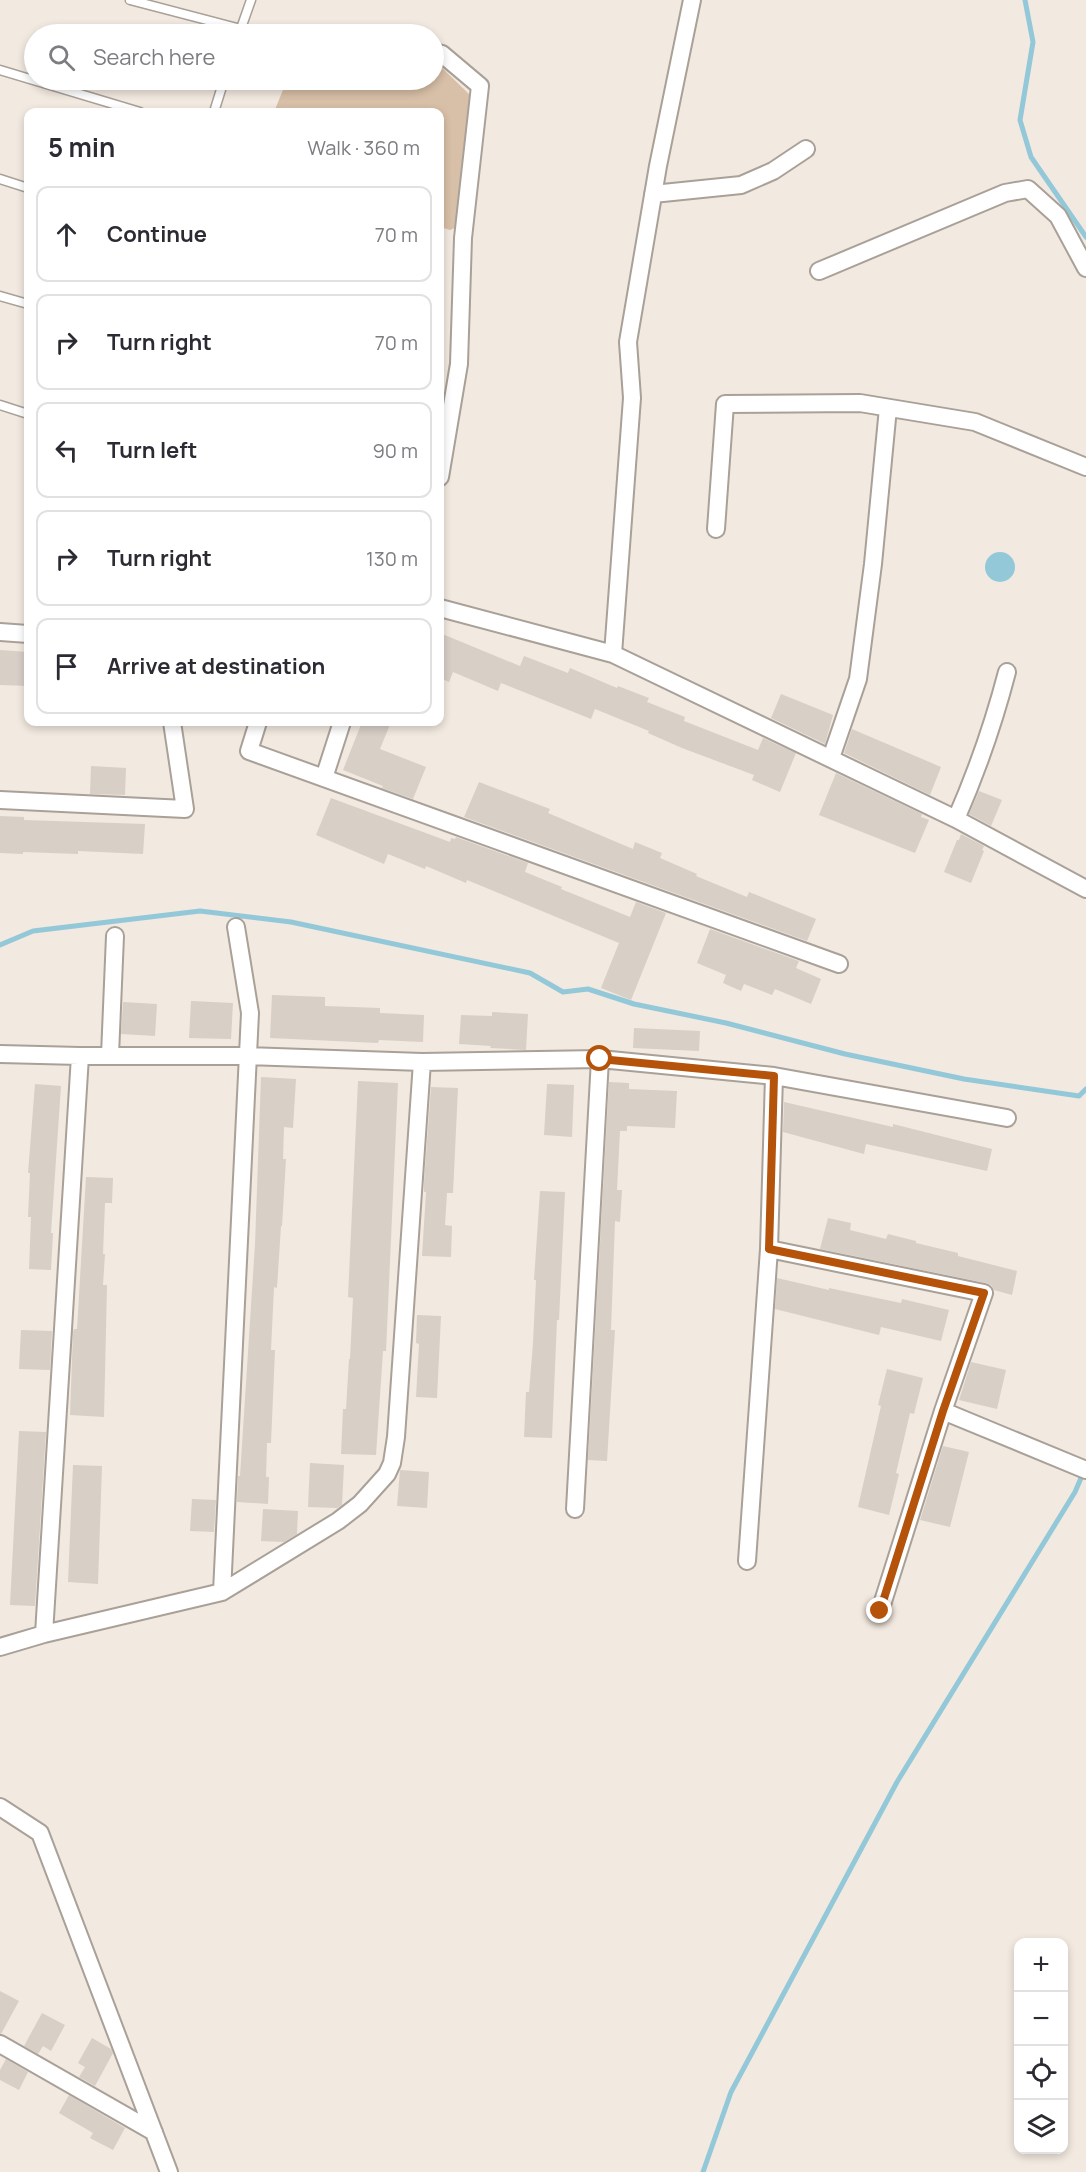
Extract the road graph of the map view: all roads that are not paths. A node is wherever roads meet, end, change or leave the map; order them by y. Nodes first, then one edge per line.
1 (130, 0) edge
2 (251, 0) edge
3 (692, 0) edge
4 (212, 24) edge
5 (243, 24) edge
6 (444, 56) edge
7 (0, 70) edge
8 (24, 77) edge
9 (67, 90) edge
10 (221, 90) edge
11 (127, 108) edge
12 (215, 108) edge
13 (806, 149) dead end
14 (0, 179) edge
15 (24, 187) edge
16 (653, 195) junction
17 (1086, 268) edge
18 (819, 271) dead end
19 (0, 296) edge
20 (24, 303) edge
21 (0, 405) edge
22 (888, 408) junction
23 (24, 413) edge
24 (444, 453) edge
25 (1086, 468) edge
26 (716, 529) dead end
27 (444, 609) edge
28 (0, 632) edge
29 (24, 634) edge
30 (613, 654) junction
31 (1007, 672) dead end
32 (173, 726) edge
33 (257, 726) edge
34 (341, 726) edge
35 (831, 758) junction
36 (324, 778) junction
37 (0, 800) edge
38 (956, 819) junction
39 (1086, 889) edge
40 (236, 927) dead end
41 (115, 936) dead end
42 (839, 964) dead end
43 (0, 1054) edge
44 (80, 1056) junction
45 (110, 1056) junction
46 (248, 1056) junction
47 (600, 1059) junction
48 (422, 1062) junction
49 (774, 1076) junction
50 (1007, 1118) dead end
51 (769, 1249) junction
52 (943, 1411) junction
53 (1086, 1470) edge
54 (575, 1509) dead end
55 (747, 1561) dead end
56 (222, 1592) junction
57 (880, 1611) dead end
58 (44, 1634) junction
59 (0, 1647) edge
60 (0, 1807) edge
61 (0, 2044) edge
62 (154, 2132) junction
63 (168, 2172) edge

1 - 4 lane
2 - 5 lane
3 - 16 street
6 - 24 street
7 - 8 lane
9 - 11 lane
10 - 12 lane
13 - 16 street
14 - 15 lane
16 - 30 street
17 - 18 street
19 - 20 lane
21 - 23 lane
22 - 25 street
22 - 26 street
22 - 35 street
27 - 30 street
28 - 29 street
30 - 35 street
31 - 38 street
32 - 37 street
33 - 36 street
34 - 36 street
35 - 38 street
36 - 42 street
38 - 39 street
40 - 46 street
41 - 45 street
43 - 44 street
44 - 45 street
44 - 58 street
45 - 46 street
46 - 48 street
46 - 56 street
47 - 48 street
47 - 49 street
47 - 54 street
48 - 56 street
49 - 50 street
49 - 51 street
51 - 52 street
51 - 55 street
52 - 53 street
52 - 57 street
56 - 58 street
58 - 59 street
60 - 62 street
61 - 62 street
62 - 63 street

